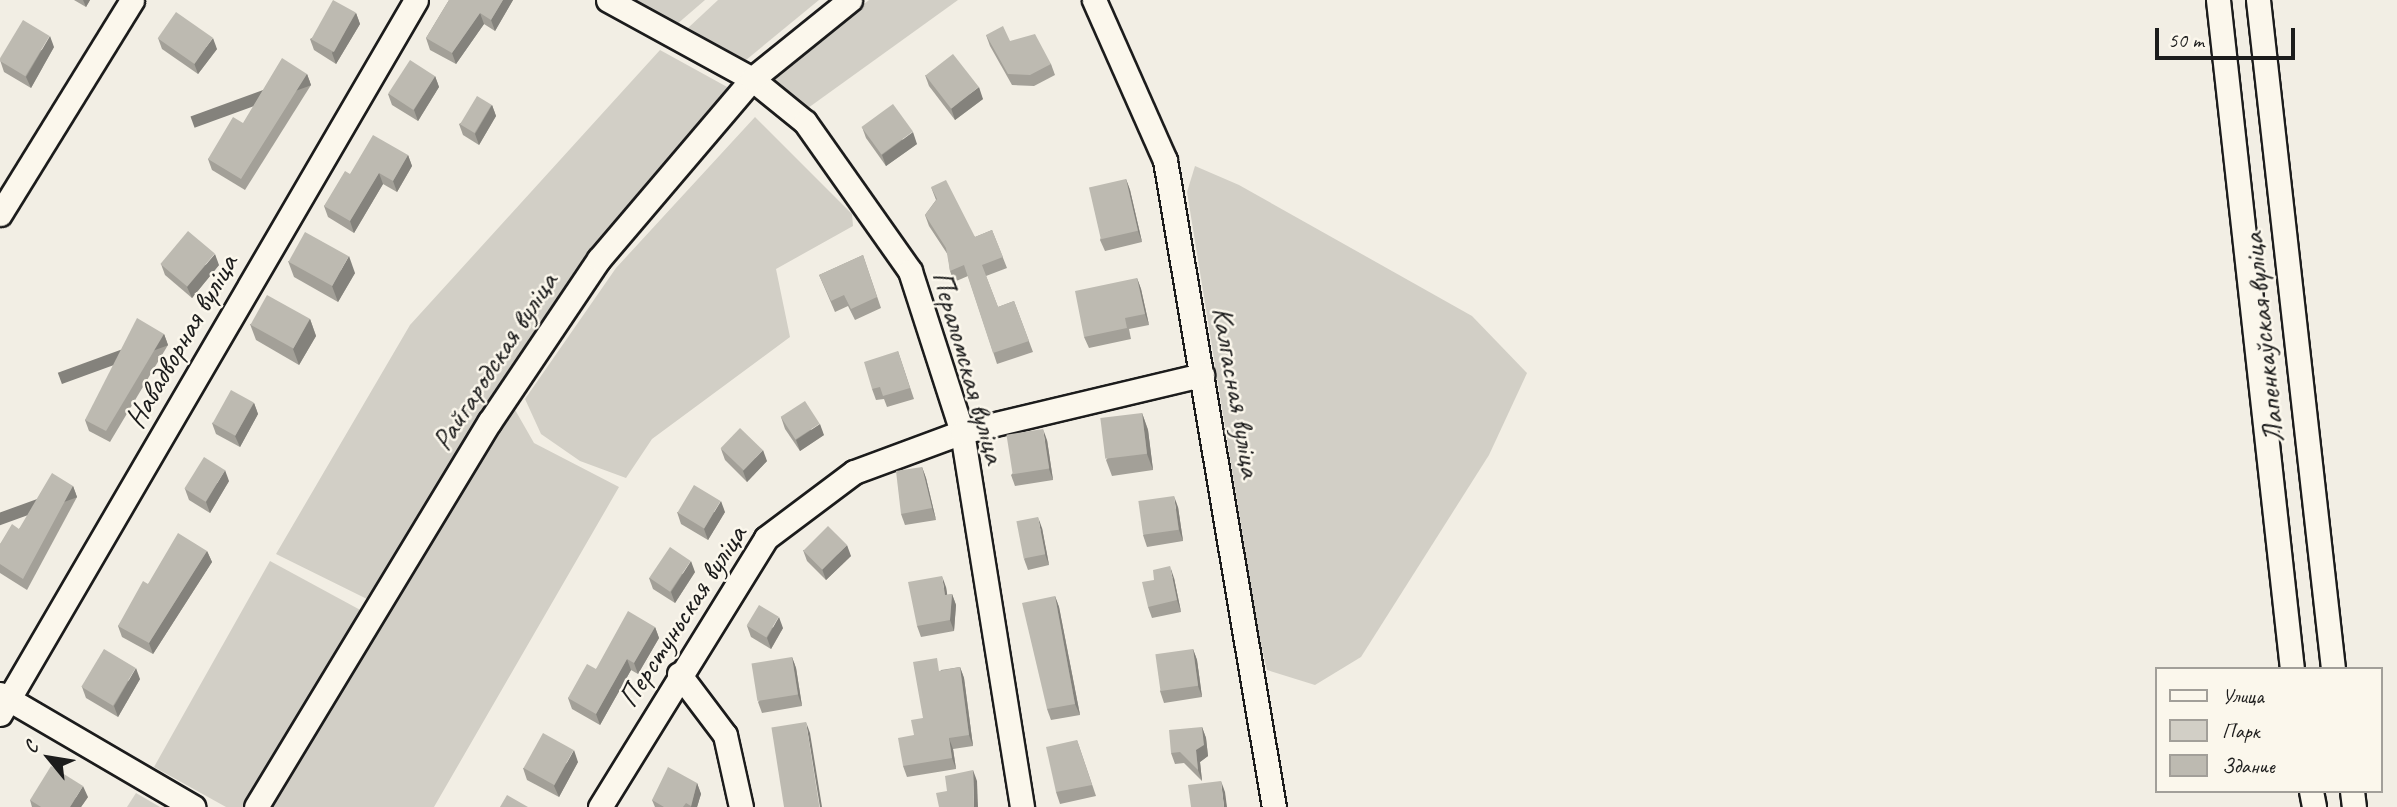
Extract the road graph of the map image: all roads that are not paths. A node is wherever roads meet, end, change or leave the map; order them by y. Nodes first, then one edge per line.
1 (132, 0) edge
2 (416, 0) edge
3 (607, 0) edge
4 (850, 0) edge
5 (1094, 0) edge
6 (2218, 0) edge
7 (2258, 0) edge
8 (752, 79) junction
9 (0, 214) edge
10 (1202, 375) junction
11 (962, 432) junction
12 (2292, 667) edge
13 (2333, 667) edge
14 (679, 674) junction
15 (3, 703) edge
16 (193, 807) edge
17 (256, 807) edge
18 (600, 807) edge
19 (741, 807) edge
20 (1022, 807) edge
21 (1274, 807) edge

1 - 9 street
2 - 15 street, Навадворная вуліца
3 - 8 street, Пераломская вуліца
4 - 8 street, Райгародская вуліца
5 - 10 street, Калгасная вуліца
6 - 12 street, Лапенкаўская вуліца
7 - 13 street, Лапенкаўская вуліца
8 - 11 street, Пераломская вуліца
8 - 17 street, Райгародская вуліца
10 - 11 street, Перстуньская вуліца
10 - 21 street, Калгасная вуліца
11 - 14 street, Перстуньская вуліца
11 - 20 street, Пераломская вуліца
14 - 18 street, Перстуньская вуліца
14 - 19 street
15 - 16 street

